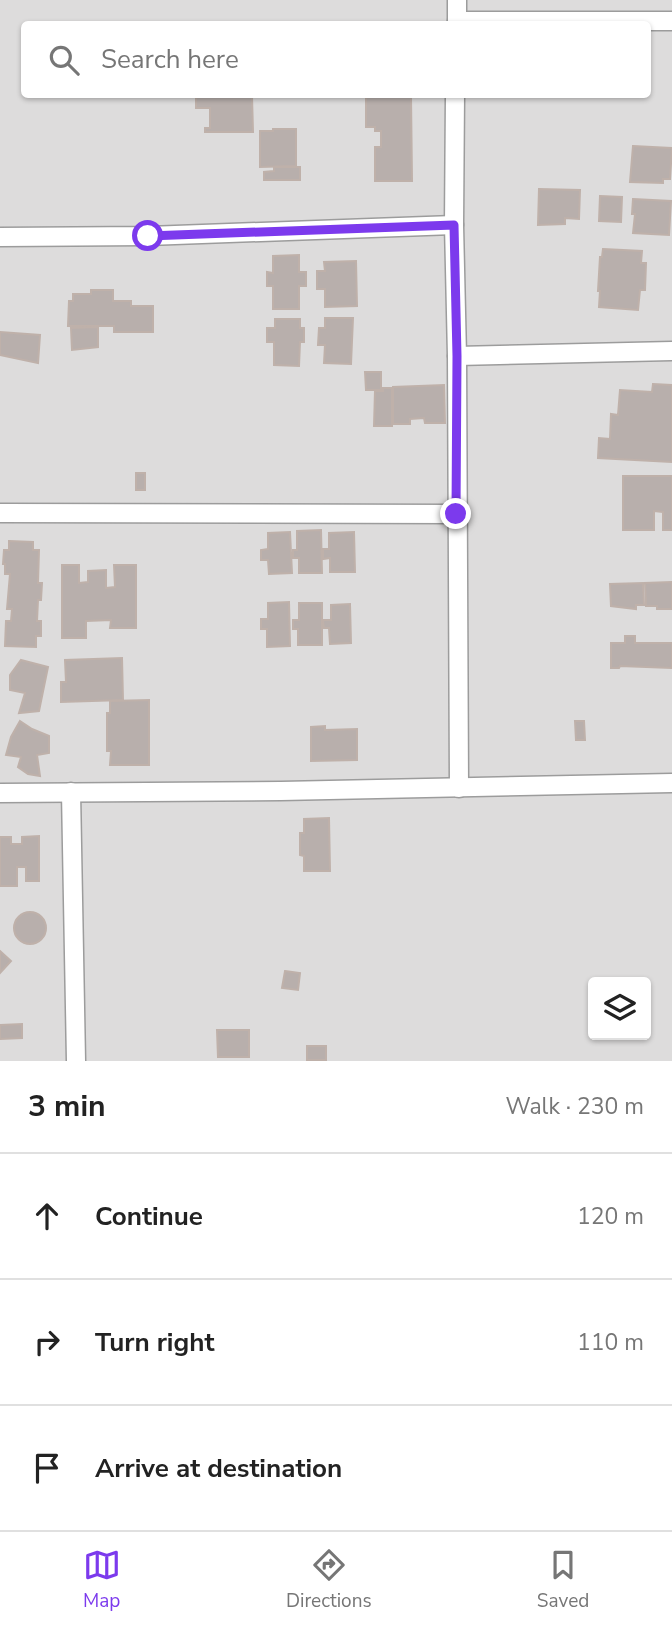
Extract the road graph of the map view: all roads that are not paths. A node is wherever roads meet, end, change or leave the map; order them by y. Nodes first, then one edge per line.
1 (457, 0) edge
2 (457, 21) edge
3 (651, 21) edge
4 (672, 21) edge
5 (455, 98) edge
6 (454, 225) junction
7 (0, 237) edge
8 (672, 351) edge
9 (457, 356) junction
10 (0, 513) edge
11 (456, 514) junction
12 (672, 783) edge
13 (459, 789) junction
14 (71, 792) junction
15 (0, 793) edge
16 (75, 1061) edge

1 - 2 street
3 - 4 street
5 - 6 street
6 - 7 street
6 - 9 street
8 - 9 street
9 - 11 street
10 - 11 street
11 - 13 street
12 - 13 street
13 - 14 street
14 - 15 street
14 - 16 street

